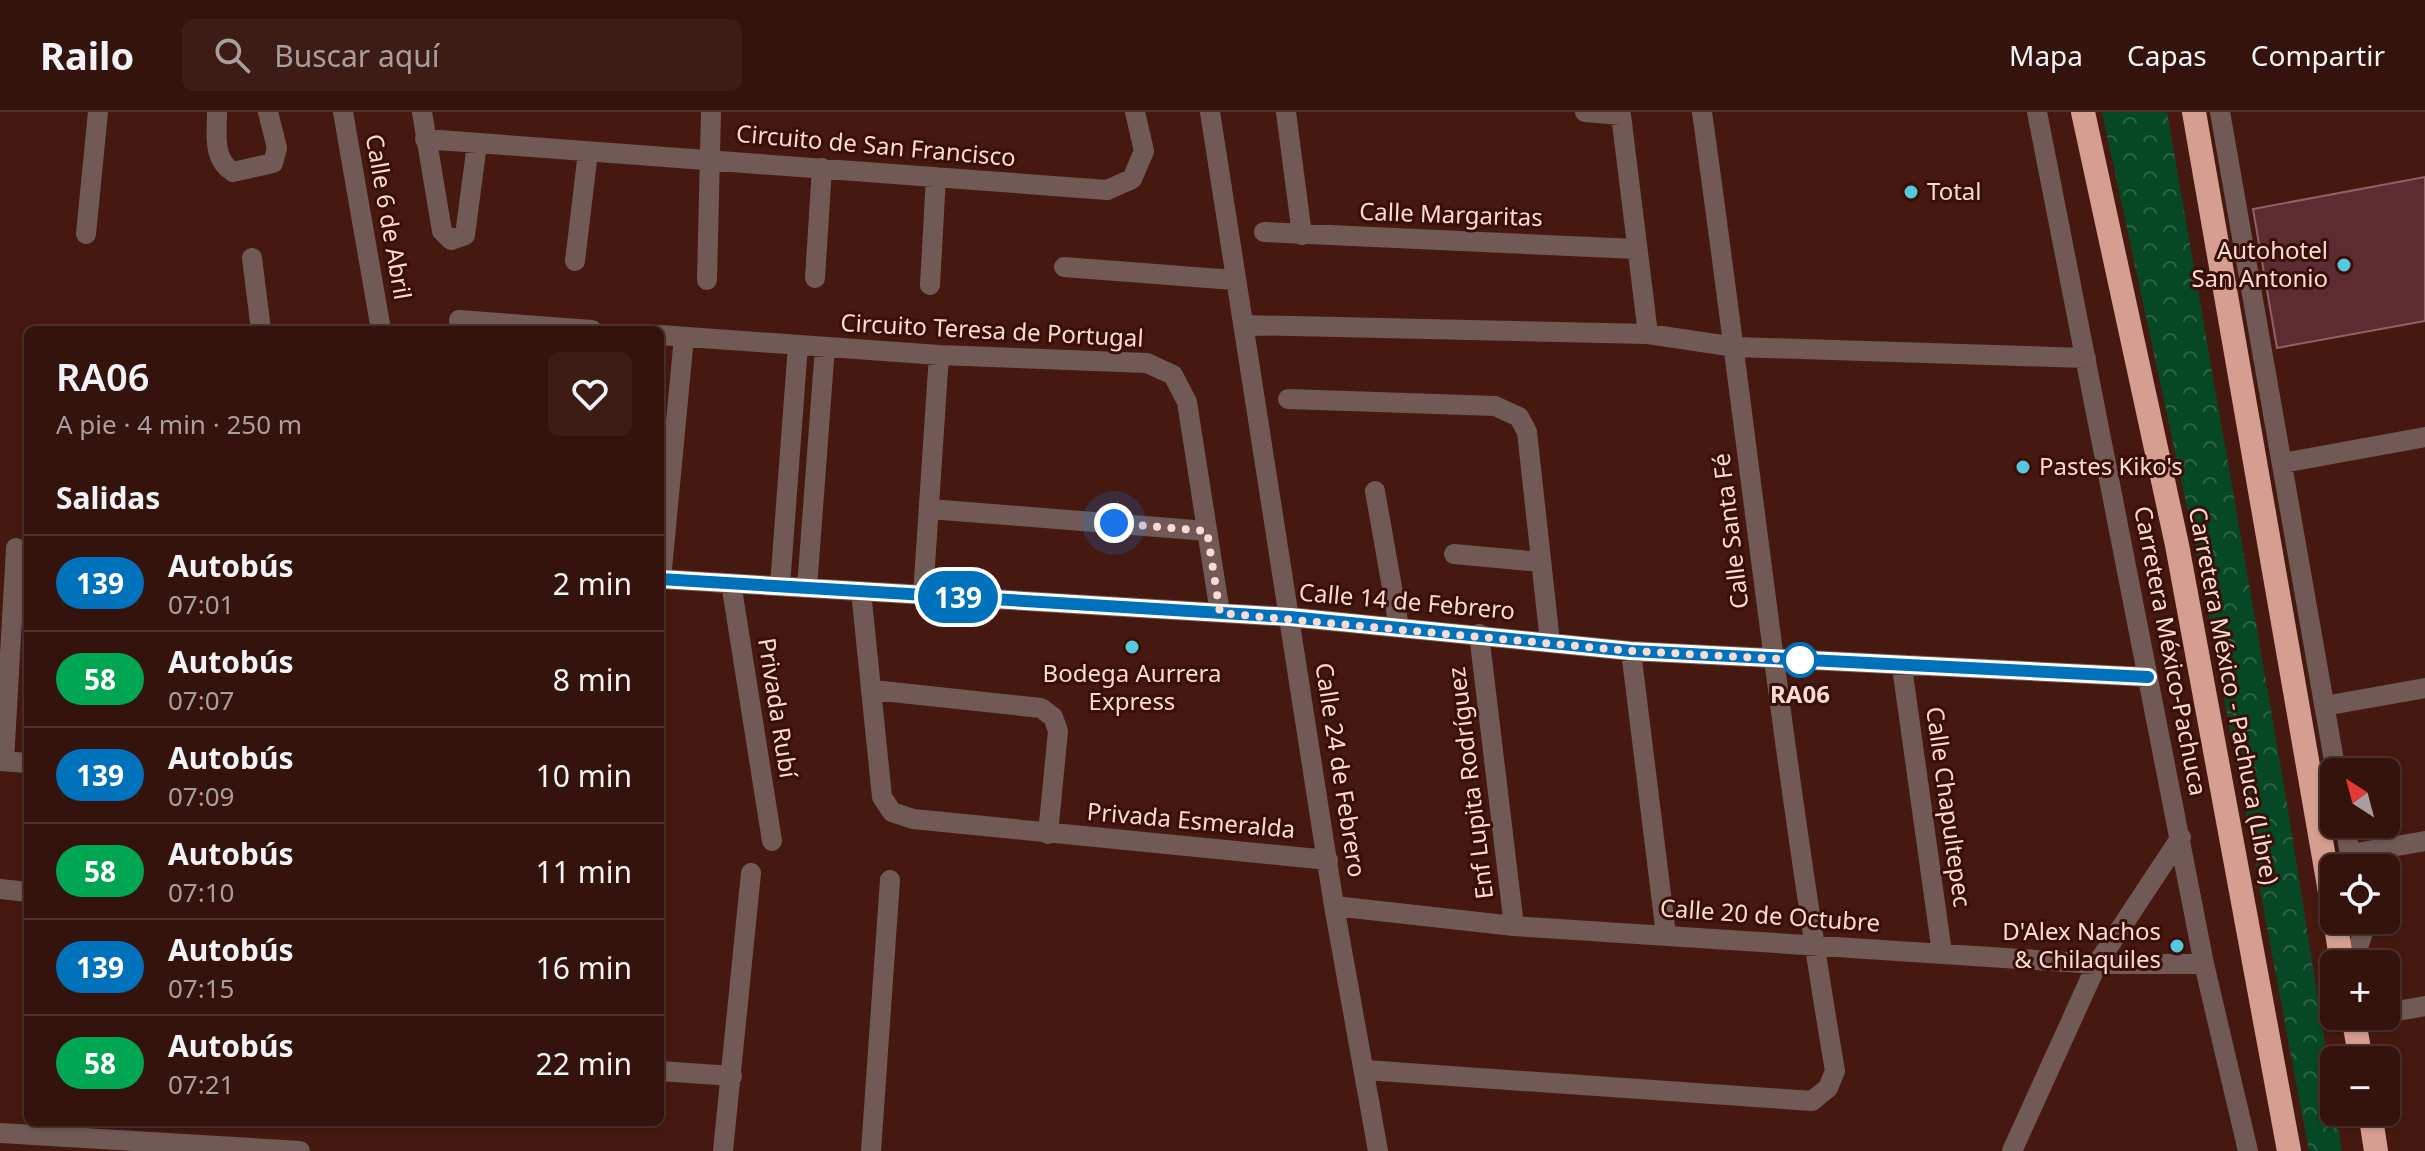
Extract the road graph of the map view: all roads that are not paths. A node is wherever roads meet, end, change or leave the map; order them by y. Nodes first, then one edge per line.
1 (98, 112) edge
2 (217, 112) edge
3 (268, 112) edge
4 (343, 112) edge
5 (422, 112) edge
6 (711, 112) edge
7 (1135, 112) edge
8 (1210, 112) edge
9 (1286, 112) edge
10 (1585, 112) edge
11 (1702, 112) edge
12 (2037, 112) edge
13 (2083, 112) edge
14 (2194, 112) edge
15 (2220, 112) edge
16 (425, 139) junction
17 (477, 144) junction
18 (588, 152) junction
19 (708, 158) junction
20 (822, 168) junction
21 (936, 177) junction
22 (1264, 232) dead end
23 (86, 234) dead end
24 (1302, 235) junction
25 (1635, 249) junction
26 (252, 258) dead end
27 (575, 261) dead end
28 (1064, 267) dead end
29 (815, 278) dead end
30 (707, 280) dead end
31 (1234, 280) junction
32 (930, 285) dead end
33 (1243, 325) junction
34 (260, 326) edge
35 (380, 326) edge
36 (460, 326) edge
37 (539, 326) edge
38 (1648, 334) junction
39 (664, 335) edge
40 (684, 337) junction
41 (798, 345) junction
42 (825, 347) junction
43 (1735, 347) junction
44 (939, 355) junction
45 (2086, 358) junction
46 (1288, 399) dead end
47 (2425, 437) edge
48 (2283, 463) junction
49 (1375, 491) dead end
50 (930, 509) junction
51 (1207, 531) junction
52 (664, 547) edge
53 (15, 548) edge
54 (1454, 554) dead end
55 (1541, 562) junction
56 (664, 579) edge
57 (731, 583) junction
58 (780, 586) junction
59 (807, 588) junction
60 (861, 591) junction
61 (923, 595) junction
62 (1220, 613) junction
63 (1290, 617) junction
64 (1399, 627) junction
65 (1479, 634) junction
66 (1550, 642) junction
67 (1631, 651) junction
68 (1771, 657) junction
69 (1902, 667) junction
70 (2148, 677) junction
71 (2425, 688) edge
72 (873, 690) junction
73 (2324, 706) junction
74 (2333, 758) edge
75 (2, 761) edge
76 (24, 763) edge
77 (1048, 834) junction
78 (2181, 837) junction
79 (772, 841) dead end
80 (2425, 841) edge
81 (2323, 854) edge
82 (2377, 854) edge
83 (1328, 860) junction
84 (751, 873) dead end
85 (890, 880) dead end
86 (0, 889) edge
87 (24, 892) edge
88 (1334, 906) junction
89 (1514, 926) junction
90 (1666, 935) junction
91 (1814, 945) junction
92 (1942, 953) junction
93 (2097, 964) junction
94 (2204, 964) junction
95 (2425, 1006) edge
96 (2400, 1010) edge
97 (1365, 1070) junction
98 (664, 1071) edge
99 (732, 1076) junction
100 (2372, 1126) edge
101 (1, 1127) edge
102 (723, 1145) edge
103 (300, 1151) edge
104 (871, 1151) edge
105 (1378, 1151) edge
106 (2012, 1151) edge
107 (2248, 1151) edge
108 (2289, 1151) edge
109 (2376, 1151) edge

1 - 23 street
2 - 3 street
4 - 35 street, Calle 6 de Abril
5 - 16 street
6 - 19 street
7 - 21 street, Circuito de San Francisco
8 - 31 street, Calle 24 de Febrero
9 - 24 street
10 - 25 street
11 - 43 street, Calle Santa Fé
12 - 45 street, Carretera México-Pachuca
13 - 108 highway, Carretera México - Pachuca (Libre)
14 - 81 highway
15 - 48 street
16 - 17 street, Circuito de San Francisco
16 - 17 street
17 - 18 street, Circuito de San Francisco
18 - 19 street, Circuito de San Francisco
18 - 27 street
19 - 20 street, Circuito de San Francisco
19 - 30 street
20 - 21 street, Circuito de San Francisco
20 - 29 street
21 - 32 street
22 - 24 street, Calle Margaritas
24 - 25 street, Calle Margaritas
25 - 38 street
26 - 34 street
28 - 31 street
31 - 33 street, Calle 24 de Febrero
33 - 38 street
33 - 63 street, Calle 24 de Febrero
36 - 37 street
38 - 43 street
39 - 40 street, Circuito Teresa de Portugal
40 - 41 street, Circuito Teresa de Portugal
40 - 52 street
41 - 42 street, Circuito Teresa de Portugal
41 - 58 street
42 - 44 street, Circuito Teresa de Portugal
42 - 59 street
43 - 45 street
43 - 68 street, Calle Santa Fé
44 - 50 street
44 - 51 street, Circuito Teresa de Portugal
45 - 70 street, Carretera México-Pachuca
46 - 55 street
47 - 48 street
48 - 73 street
49 - 64 street
50 - 51 street
50 - 61 street
51 - 62 street, Circuito Teresa de Portugal
53 - 75 street
54 - 55 street
55 - 66 street
56 - 57 street, Calle 14 de Febrero
57 - 58 street, Calle 14 de Febrero
57 - 79 street, Privada Rubí
58 - 59 street, Calle 14 de Febrero
59 - 60 street, Calle 14 de Febrero
60 - 61 street, Calle 14 de Febrero
60 - 72 street, Privada Esmeralda
61 - 62 street, Calle 14 de Febrero
62 - 63 street, Calle 14 de Febrero
63 - 64 street, Calle 14 de Febrero
63 - 83 street, Calle 24 de Febrero
64 - 65 street, Calle 14 de Febrero
65 - 66 street, Calle 14 de Febrero
65 - 89 street, Enf Lupita Rodríguez
66 - 67 street, Calle 14 de Febrero
67 - 68 street, Calle 14 de Febrero
67 - 90 street
68 - 69 street, Calle 14 de Febrero
68 - 91 street, Calle Santa Fé
69 - 70 street, Calle 14 de Febrero
69 - 92 street, Calle Chapultepec
70 - 78 street, Carretera México-Pachuca
71 - 73 street
72 - 77 street, Privada Esmeralda
72 - 77 street
73 - 74 street
75 - 76 street
77 - 83 street, Privada Esmeralda
78 - 93 street
78 - 94 street, Carretera México-Pachuca
80 - 82 street
83 - 88 street, Calle 24 de Febrero
84 - 99 street
85 - 104 street
86 - 87 street
88 - 89 street, Calle 20 de Octubre
88 - 97 street, Calle 24 de Febrero
89 - 90 street, Calle 20 de Octubre
90 - 91 street, Calle 20 de Octubre
91 - 92 street, Calle 20 de Octubre
91 - 97 street, Calle Santa Fé
92 - 93 street, Calle 20 de Octubre
93 - 94 street, Calle 20 de Octubre
93 - 106 street
94 - 107 street, Carretera México-Pachuca
95 - 96 street
97 - 105 street, Calle 24 de Febrero
98 - 99 street
99 - 102 street
100 - 109 highway
101 - 103 street

